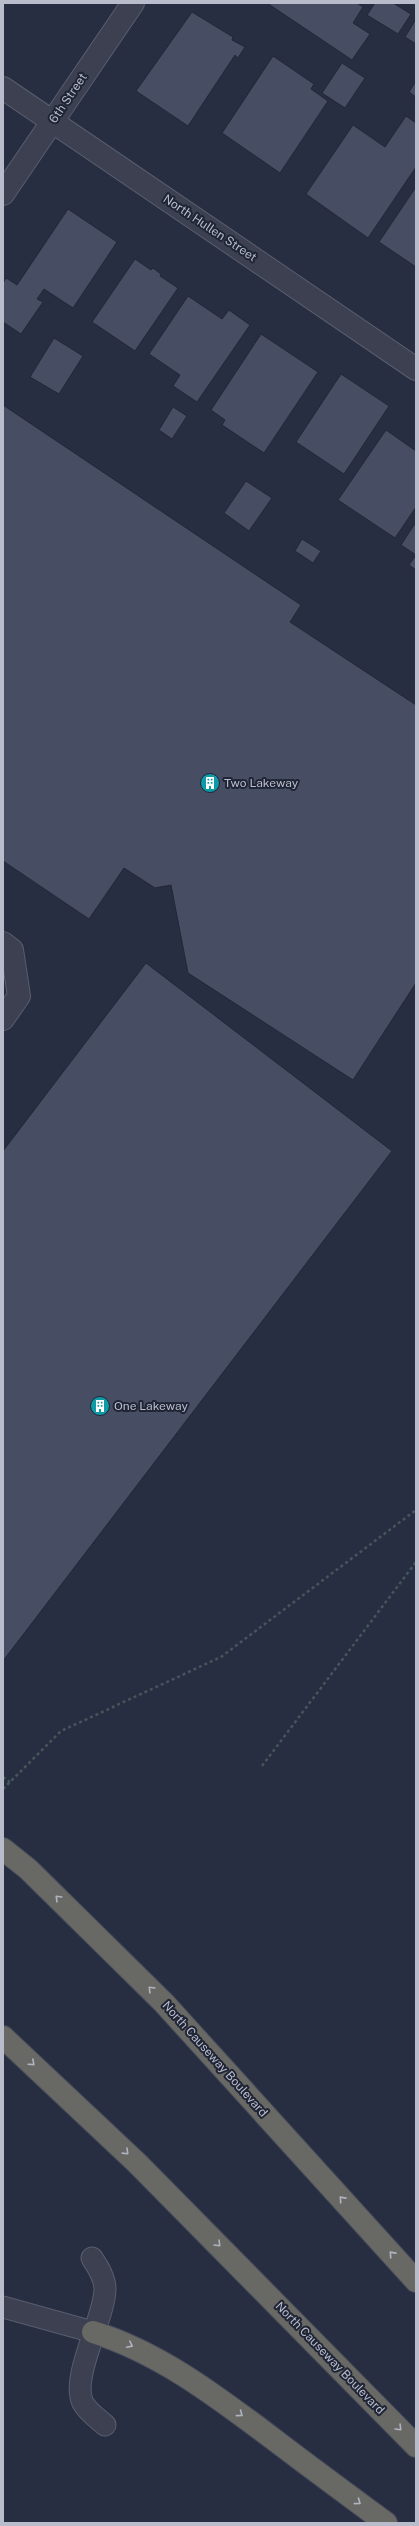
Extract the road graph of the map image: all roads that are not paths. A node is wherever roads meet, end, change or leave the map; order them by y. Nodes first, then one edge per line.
1 (133, 3) edge
2 (3, 88) edge
3 (52, 121) junction
4 (3, 194) edge
5 (416, 369) edge
6 (8, 946) edge
7 (3, 1019) edge
8 (3, 1849) edge
9 (3, 2037) edge
10 (92, 2258) dead end
11 (416, 2281) edge
12 (3, 2307) edge
13 (93, 2332) junction
14 (105, 2425) dead end
15 (416, 2446) edge
16 (386, 2523) edge

1 - 3 street, 6th Street
2 - 3 street, North Hullen Street
3 - 4 street, 6th Street
3 - 5 street, North Hullen Street
6 - 7 street
11 -> 8 highway, North Causeway Boulevard
9 -> 15 highway, North Causeway Boulevard
10 - 13 lane
12 - 13 lane
13 - 14 lane
13 -> 16 highway

